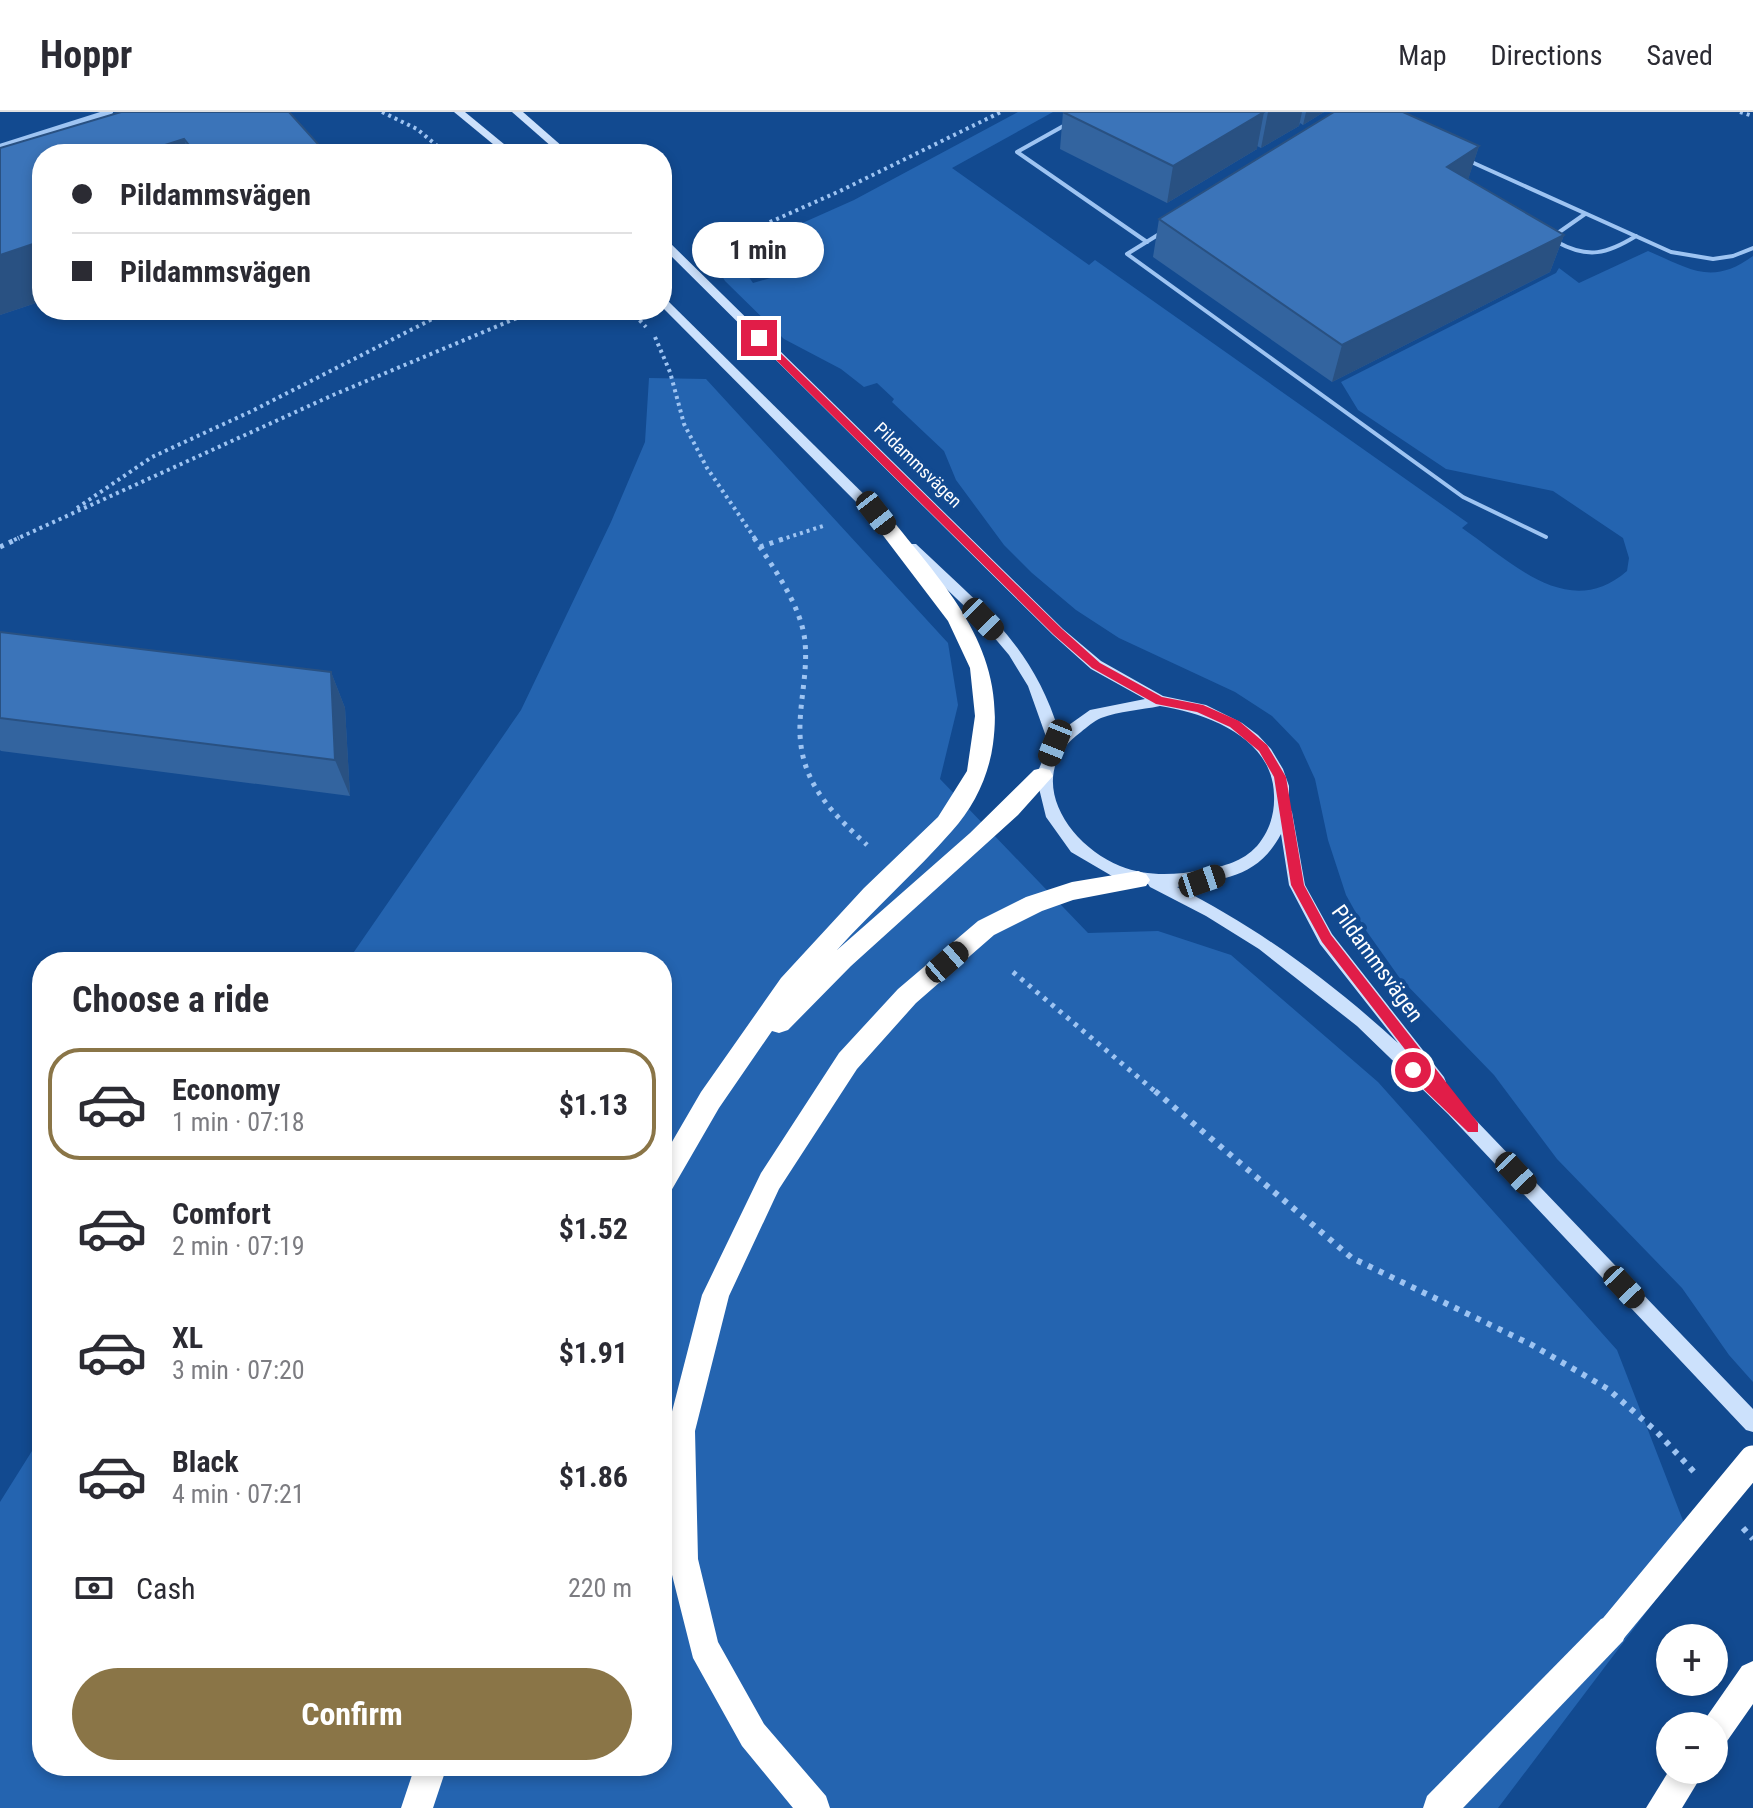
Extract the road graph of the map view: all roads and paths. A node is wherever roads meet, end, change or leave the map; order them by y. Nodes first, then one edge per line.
1 (110, 112) edge
2 (382, 112) edge
3 (459, 112) edge
4 (517, 112) edge
5 (1001, 112) edge
6 (1740, 112) edge
7 (1753, 116) edge
8 (1076, 119) edge
9 (437, 144) edge
10 (499, 144) edge
11 (554, 144) edge
12 (0, 147) edge
13 (1460, 156) edge
14 (1585, 214) junction
15 (1173, 226) edge
16 (1636, 236) junction
17 (1147, 242) junction
18 (1753, 248) edge
19 (672, 251) edge
20 (770, 277) dead end
21 (672, 311) edge
22 (430, 320) edge
23 (511, 320) edge
24 (640, 320) edge
25 (876, 513) junction
26 (63, 518) junction
27 (823, 526) dead end
28 (1546, 537) dead end
29 (0, 547) edge
30 (760, 547) junction
31 (1160, 701) junction
32 (1055, 743) junction
33 (1042, 776) junction
34 (1284, 808) junction
35 (867, 845) dead end
36 (1147, 881) junction
37 (1013, 972) dead end
38 (710, 1100) junction
39 (1473, 1127) junction
40 (672, 1166) edge
41 (1753, 1423) edge
42 (1753, 1460) edge
43 (1696, 1475) dead end
44 (1734, 1518) dead end
45 (1753, 1539) edge
46 (1753, 1677) edge
47 (1728, 1713) edge
48 (428, 1776) edge
49 (1679, 1784) edge
50 (417, 1808) edge
51 (814, 1808) edge
52 (1439, 1808) edge
53 (1662, 1808) edge

1 - 12 street
2 - 9 path
3 - 10 main road
4 - 11 main road
5 - 20 path
6 - 7 path
8 - 17 lane
13 - 14 lane
14 - 16 lane
14 - 16 lane
15 - 17 lane
16 - 18 lane
17 - 28 lane
19 - 31 main road, Pildammsvägen
21 - 25 main road
22 - 26 path
23 - 26 path
24 - 30 path
25 - 32 main road
25 - 38 highway
26 - 29 path
27 - 30 path
30 - 35 path
31 - 32 main road, Pildammsvägen
31 - 34 main road, Pildammsvägen
32 - 33 main road, Pildammsvägen
33 - 36 main road, Pildammsvägen
33 - 38 highway
34 - 36 main road, Pildammsvägen
34 - 39 main road, Pildammsvägen
36 - 39 main road, Pildammsvägen
36 - 51 highway
37 - 43 path
38 - 40 highway
39 - 41 main road, Pildammsvägen
42 - 52 highway, bridge
44 - 45 path
46 - 47 highway
48 - 50 highway
49 - 53 highway

